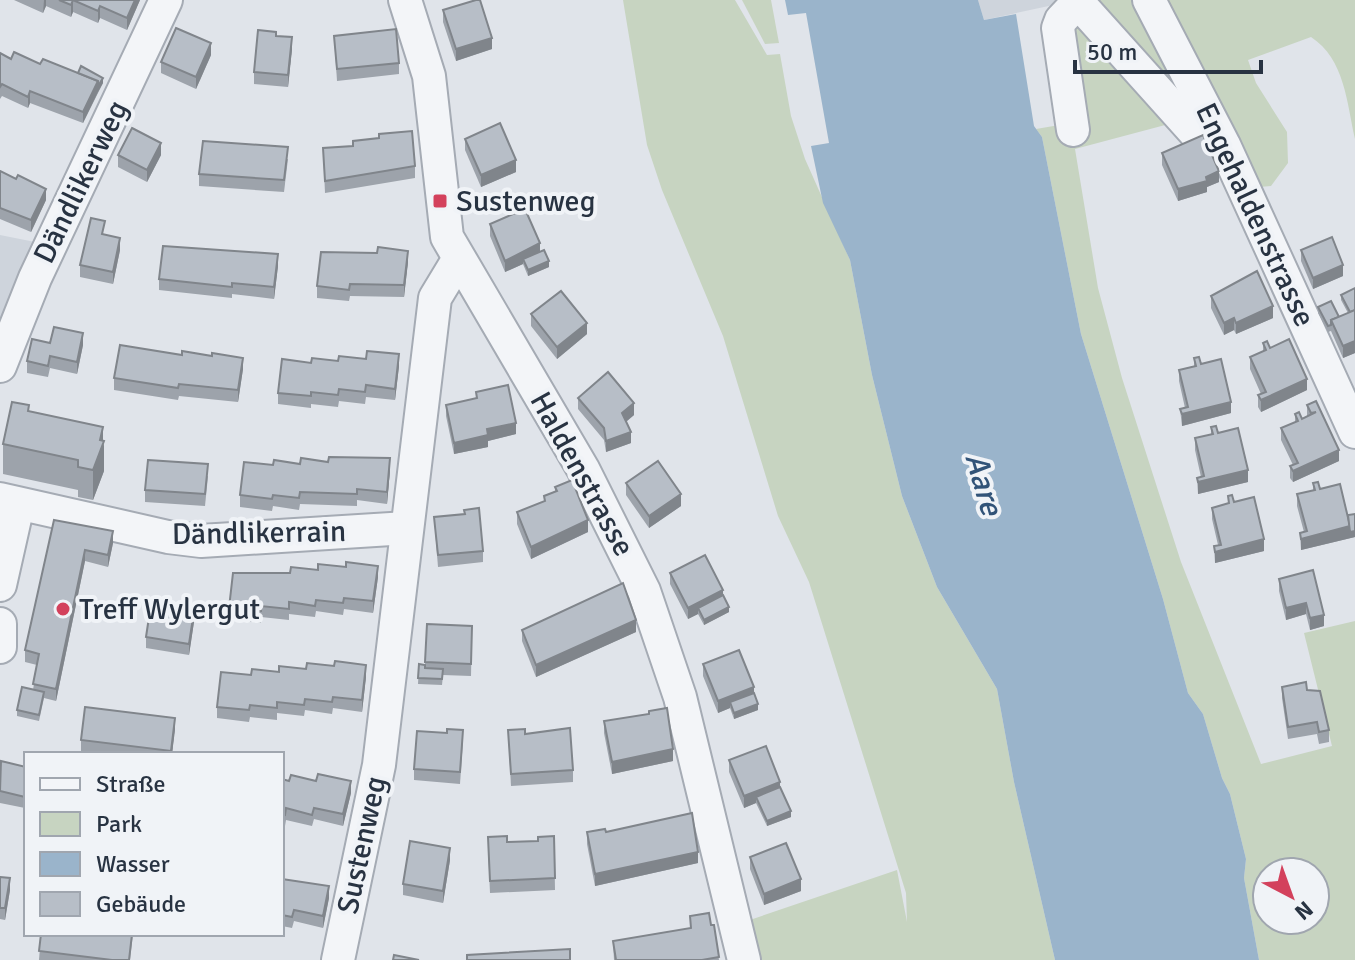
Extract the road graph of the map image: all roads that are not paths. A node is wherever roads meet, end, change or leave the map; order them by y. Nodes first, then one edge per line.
1 (166, 0) edge
2 (405, 0) edge
3 (1149, 0) edge
4 (1077, 1) edge
5 (1073, 130) dead end
6 (1234, 167) junction
7 (458, 260) junction
8 (0, 366) edge
9 (1355, 432) edge
10 (9, 502) edge
11 (407, 528) junction
12 (0, 585) edge
13 (0, 624) edge
14 (0, 647) edge
15 (338, 960) edge
16 (744, 960) edge

1 - 8 street, Dändlikerweg
2 - 7 street, Haldenstrasse
3 - 6 street, Engehaldenstrasse
4 - 5 street
4 - 6 street
6 - 9 street, Engehaldenstrasse
7 - 11 street, Sustenweg
7 - 16 street, Haldenstrasse
10 - 11 street, Dändlikerrain
10 - 12 street
11 - 15 street, Sustenweg
13 - 14 street

